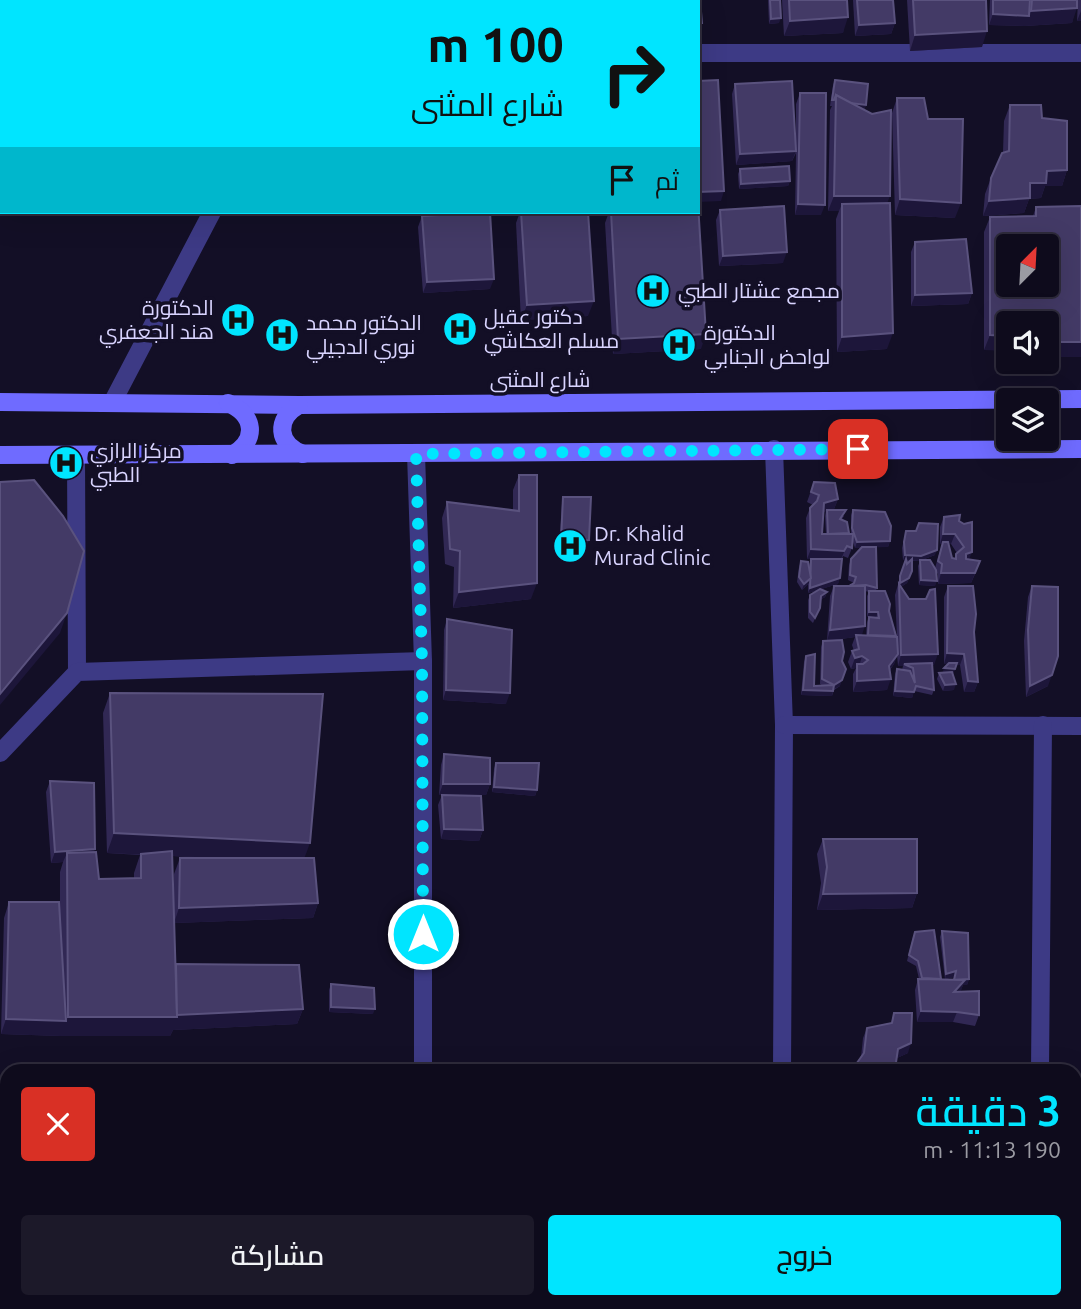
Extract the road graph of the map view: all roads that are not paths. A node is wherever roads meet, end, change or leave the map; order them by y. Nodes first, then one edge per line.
1 (700, 53) edge
2 (1081, 53) edge
3 (211, 214) edge
4 (1081, 399) edge
5 (0, 402) edge
6 (112, 403) junction
7 (228, 404) junction
8 (299, 405) junction
9 (774, 449) junction
10 (1081, 449) edge
11 (304, 454) junction
12 (416, 454) junction
13 (0, 455) edge
14 (76, 455) junction
15 (232, 455) junction
16 (422, 661) junction
17 (77, 672) junction
18 (784, 725) junction
19 (1043, 725) junction
20 (1081, 726) edge
21 (0, 754) edge
22 (423, 1064) edge
23 (782, 1064) edge
24 (1040, 1064) edge

1 - 2 street
3 - 6 street
4 - 8 main road, شارع المثنى
5 - 6 main road, شارع المثنى
6 - 7 main road, شارع المثنى
7 - 8 main road, شارع المثنى
7 - 15 main road
8 - 11 main road
9 - 10 main road
9 - 12 main road
9 - 18 street
11 - 12 main road
11 - 15 main road
12 - 16 street
13 - 14 main road
14 - 15 main road
14 - 17 street
16 - 17 street
16 - 22 street
17 - 21 street
18 - 19 street
18 - 23 street
19 - 20 street
19 - 24 street

